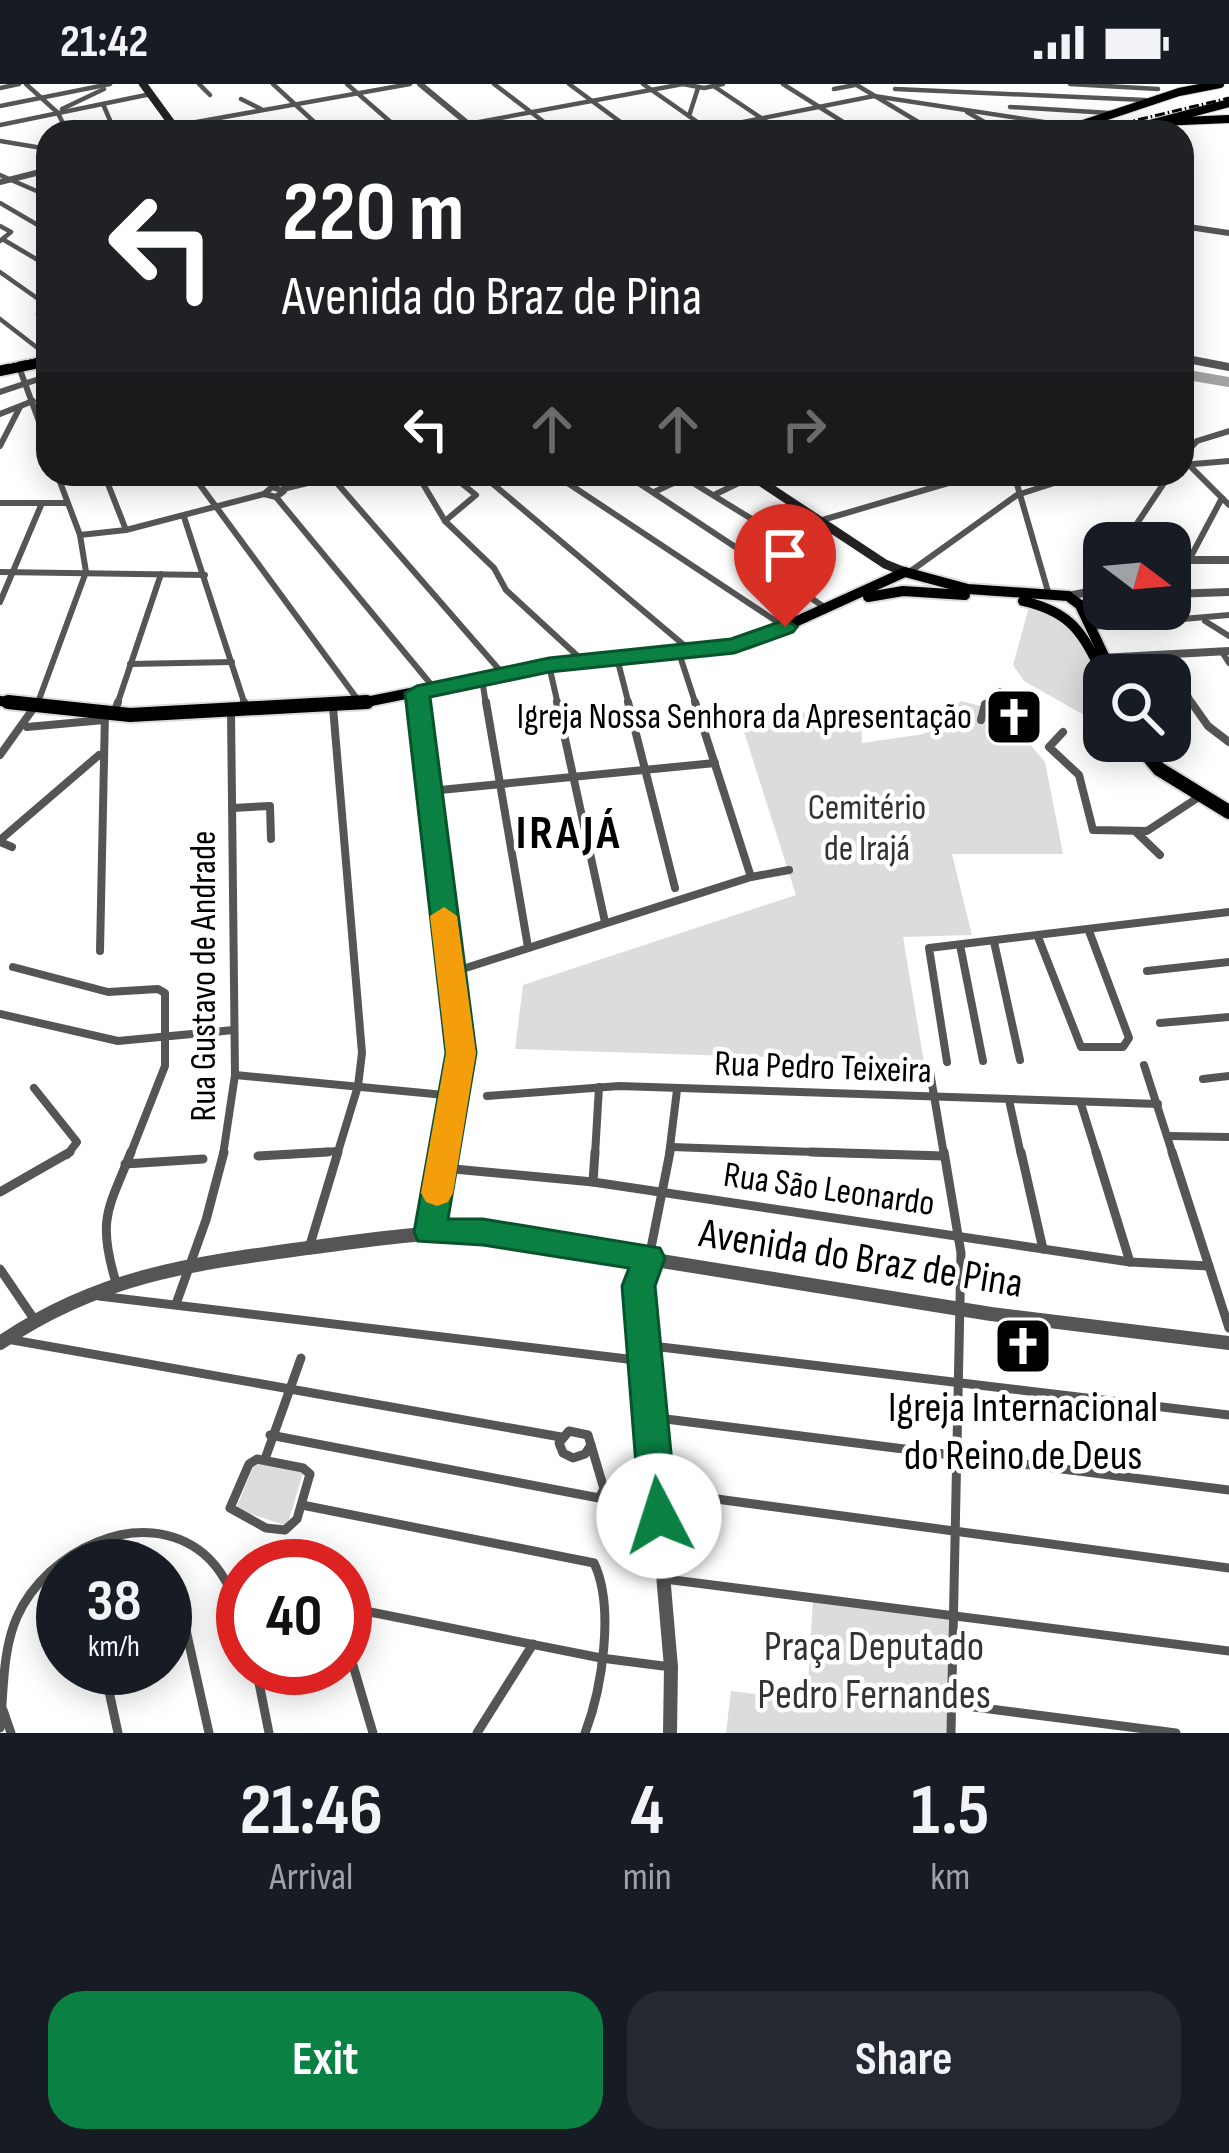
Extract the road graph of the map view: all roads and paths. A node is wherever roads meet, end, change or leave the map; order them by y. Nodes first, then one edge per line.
1 (22, 84) edge
2 (144, 84) edge
3 (199, 84) edge
4 (273, 84) edge
5 (347, 84) edge
6 (410, 84) edge
7 (420, 84) edge
8 (494, 84) edge
9 (569, 84) edge
10 (643, 84) edge
11 (683, 84) edge
12 (723, 84) edge
13 (782, 84) edge
14 (855, 84) edge
15 (1070, 84) edge
16 (1220, 84) edge
17 (1161, 86) edge
18 (107, 87) edge
19 (715, 87) junction
20 (0, 88) edge
21 (698, 88) junction
22 (650, 89) junction
23 (834, 89) dead end
24 (895, 89) dead end
25 (1177, 89) junction
26 (151, 94) junction
27 (357, 94) junction
28 (210, 95) dead end
29 (874, 96) junction
30 (42, 98) junction
31 (241, 99) dead end
32 (1145, 100) junction
33 (592, 101) junction
34 (104, 104) junction
35 (294, 104) junction
36 (0, 106) edge
37 (819, 107) junction
38 (1010, 107) dead end
39 (962, 109) junction
40 (262, 110) junction
41 (57, 112) junction
42 (530, 112) junction
43 (1228, 112) edge
44 (1112, 114) junction
45 (689, 116) junction
46 (762, 118) junction
47 (61, 120) edge
48 (110, 120) edge
49 (170, 120) edge
50 (217, 120) edge
51 (312, 120) edge
52 (388, 120) edge
53 (462, 120) edge
54 (488, 120) edge
55 (541, 120) edge
56 (618, 120) edge
57 (695, 120) edge
58 (753, 120) edge
59 (765, 120) edge
60 (840, 120) edge
61 (915, 120) edge
62 (981, 120) edge
63 (1032, 120) edge
64 (1091, 120) edge
65 (1099, 120) edge
66 (1173, 120) edge
67 (1173, 120) edge
68 (0, 125) edge
69 (24, 136) dead end
70 (0, 141) edge
71 (10, 143) junction
72 (36, 147) edge
73 (36, 173) edge
74 (0, 178) edge
75 (15, 178) junction
76 (36, 189) edge
77 (0, 203) edge
78 (36, 224) edge
79 (0, 226) edge
80 (1194, 228) edge
81 (1229, 233) edge
82 (2, 240) edge
83 (36, 259) edge
84 (0, 272) edge
85 (36, 296) edge
86 (0, 319) edge
87 (16, 332) junction
88 (0, 337) edge
89 (36, 347) edge
90 (36, 358) edge
91 (36, 360) edge
92 (1194, 360) edge
93 (0, 366) edge
94 (19, 367) junction
95 (1229, 367) edge
96 (36, 380) edge
97 (26, 383) junction
98 (0, 392) edge
99 (33, 401) junction
100 (20, 407) junction
101 (36, 410) edge
102 (0, 414) edge
103 (1229, 431) edge
104 (0, 446) edge
105 (1194, 446) edge
106 (1229, 461) edge
107 (1194, 462) edge
108 (1194, 471) edge
109 (61, 486) edge
110 (109, 486) edge
111 (201, 486) edge
112 (265, 486) edge
113 (294, 486) edge
114 (339, 486) edge
115 (424, 486) edge
116 (465, 486) edge
117 (495, 486) edge
118 (572, 486) edge
119 (644, 486) edge
120 (666, 486) edge
121 (703, 486) edge
122 (733, 486) edge
123 (768, 486) edge
124 (936, 486) edge
125 (1015, 486) edge
126 (1045, 486) edge
127 (1163, 486) edge
128 (1229, 488) edge
129 (283, 489) junction
130 (1214, 489) junction
131 (267, 491) junction
132 (653, 492) junction
133 (714, 494) junction
134 (1017, 495) junction
135 (276, 497) junction
136 (0, 502) edge
137 (42, 503) junction
138 (67, 503) junction
139 (1227, 504) edge
140 (217, 507) junction
141 (184, 517) junction
142 (816, 519) junction
143 (446, 521) junction
144 (1138, 522) edge
145 (126, 530) junction
146 (80, 536) junction
147 (781, 537) junction
148 (1191, 556) edge
149 (1191, 560) edge
150 (1229, 560) edge
151 (761, 564) junction
152 (0, 572) edge
153 (12, 572) junction
154 (86, 572) junction
155 (161, 574) junction
156 (903, 574) junction
157 (205, 575) junction
158 (751, 577) dead end
159 (782, 578) dead end
160 (908, 591) junction
161 (1229, 592) edge
162 (1191, 593) edge
163 (1083, 594) edge
164 (1049, 595) junction
165 (1068, 596) junction
166 (0, 602) edge
167 (842, 603) junction
168 (1083, 603) edge
169 (1080, 605) junction
170 (1059, 610) junction
171 (817, 611) junction
172 (1083, 611) edge
173 (1229, 615) edge
174 (1204, 620) junction
175 (1191, 621) edge
176 (785, 627) junction
177 (1229, 636) edge
178 (1225, 651) edge
179 (685, 652) junction
180 (1098, 654) edge
181 (1182, 654) edge
182 (617, 658) junction
183 (583, 661) junction
184 (232, 662) junction
185 (1229, 663) edge
186 (130, 664) junction
187 (549, 665) junction
188 (503, 674) junction
189 (482, 679) junction
190 (435, 689) junction
191 (1000, 692) dead end
192 (417, 693) junction
193 (1191, 698) edge
194 (0, 701) edge
195 (361, 703) junction
196 (38, 706) junction
197 (333, 706) junction
198 (247, 710) junction
199 (231, 711) junction
200 (108, 716) junction
201 (981, 720) dead end
202 (26, 727) junction
203 (1063, 732) dead end
204 (1229, 742) edge
205 (0, 754) edge
206 (100, 754) junction
207 (1152, 762) edge
208 (1162, 762) edge
209 (715, 763) junction
210 (643, 770) junction
211 (572, 776) junction
212 (499, 784) junction
213 (426, 791) junction
214 (1202, 795) junction
215 (232, 808) junction
216 (1229, 808) edge
217 (1136, 832) junction
218 (271, 839) dead end
219 (0, 841) edge
220 (12, 847) dead end
221 (1160, 855) dead end
222 (789, 870) dead end
223 (751, 877) junction
224 (675, 888) dead end
225 (1229, 912) edge
226 (605, 922) junction
227 (1088, 931) junction
228 (1038, 937) junction
229 (994, 942) junction
230 (960, 945) junction
231 (528, 947) junction
232 (100, 951) dead end
233 (1229, 962) edge
234 (13, 967) dead end
235 (1148, 971) dead end
236 (453, 972) junction
237 (0, 1014) edge
238 (1229, 1017) edge
239 (1160, 1023) dead end
240 (234, 1030) junction
241 (168, 1039) junction
242 (1020, 1060) dead end
243 (983, 1061) dead end
244 (947, 1062) dead end
245 (1144, 1065) dead end
246 (930, 1072) dead end
247 (235, 1075) junction
248 (1229, 1076) edge
249 (1203, 1079) dead end
250 (358, 1085) junction
251 (599, 1087) junction
252 (34, 1088) dead end
253 (677, 1090) junction
254 (456, 1096) junction
255 (487, 1096) dead end
256 (935, 1099) junction
257 (1009, 1100) junction
258 (1082, 1103) junction
259 (1158, 1104) junction
260 (1169, 1136) junction
261 (1229, 1137) edge
262 (671, 1148) junction
263 (338, 1151) junction
264 (258, 1156) dead end
265 (944, 1156) junction
266 (202, 1159) dead end
267 (125, 1164) junction
268 (442, 1168) junction
269 (592, 1182) junction
270 (0, 1192) edge
271 (665, 1193) junction
272 (430, 1232) junction
273 (959, 1236) junction
274 (308, 1248) junction
275 (1043, 1249) junction
276 (649, 1258) junction
277 (193, 1262) junction
278 (1130, 1262) junction
279 (1209, 1266) junction
280 (0, 1270) edge
281 (115, 1280) junction
282 (80, 1294) junction
283 (176, 1304) junction
284 (958, 1309) junction
285 (34, 1319) junction
286 (1229, 1328) edge
287 (2, 1340) edge
288 (1229, 1343) edge
289 (645, 1353) junction
290 (301, 1358) dead end
291 (955, 1381) junction
292 (288, 1390) junction
293 (1229, 1414) edge
294 (650, 1418) junction
295 (270, 1435) junction
296 (561, 1437) junction
297 (591, 1445) junction
298 (954, 1453) junction
299 (265, 1460) junction
300 (1229, 1490) edge
301 (658, 1491) junction
302 (302, 1504) junction
303 (953, 1530) junction
304 (216, 1562) edge
305 (1229, 1568) edge
306 (664, 1578) junction
307 (372, 1612) edge
308 (950, 1613) junction
309 (533, 1644) junction
310 (1229, 1651) edge
311 (192, 1653) edge
312 (601, 1658) junction
313 (671, 1667) junction
314 (110, 1695) edge
315 (261, 1695) edge
316 (362, 1695) edge
317 (951, 1704) junction
318 (3, 1709) edge
319 (0, 1728) edge
320 (11, 1733) edge
321 (118, 1733) edge
322 (209, 1733) edge
323 (269, 1733) edge
324 (373, 1733) edge
325 (477, 1733) edge
326 (584, 1733) edge
327 (670, 1733) edge
328 (951, 1733) edge
329 (1176, 1733) edge

1 - 20 street
1 - 30 street
2 - 26 main road
3 - 28 street
4 - 35 street
5 - 27 street
6 - 27 street
7 - 53 street
8 - 42 street
9 - 33 street
10 - 22 street
11 - 21 street
11 - 22 street
12 - 19 street
13 - 37 street
14 - 23 street
14 - 29 street
15 - 17 street
16 - 25 main road
17 - 25 main road
17 - 32 main road
18 - 30 street
18 - 41 street
19 - 21 street
19 - 46 street
21 - 45 street
22 - 33 street
22 - 45 street
24 - 32 street
25 - 65 main road
26 - 34 street
26 - 49 main road
27 - 35 street
27 - 52 street
29 - 37 street
29 - 39 street
29 - 61 street
30 - 36 street
30 - 41 street
31 - 40 street
32 - 44 main road
33 - 42 street
33 - 56 street
34 - 41 street
34 - 48 street
35 - 40 street
35 - 51 street
37 - 46 street
37 - 60 street
38 - 44 street
39 - 62 street
39 - 63 street
40 - 50 street
41 - 47 street
41 - 68 street
42 - 54 street
42 - 55 street
43 - 66 main road
43 - 67 main road
44 - 64 main road
45 - 57 street
46 - 58 street
46 - 59 street
69 - 71 street
70 - 71 street
71 - 72 street
73 - 75 street
74 - 75 street
75 - 76 street
77 - 78 street
79 - 82 street
80 - 81 street
82 - 83 street
84 - 85 street
86 - 87 street
87 - 88 street
87 - 89 street
90 - 93 main road
91 - 94 main road
92 - 95 street
93 - 94 main road
94 - 97 street
96 - 97 street
97 - 98 street
97 - 99 street
99 - 100 street
99 - 101 street
100 - 102 street
100 - 104 street
103 - 105 street
106 - 107 street
108 - 130 street
109 - 138 street
110 - 145 street
111 - 140 street
112 - 131 street
113 - 129 street
114 - 188 street
115 - 143 street
116 - 143 street
117 - 179 street
118 - 176 street
119 - 132 street
120 - 132 street
121 - 133 street
122 - 133 street
123 - 142 main road
124 - 142 street
125 - 134 street
126 - 134 street
127 - 144 street
128 - 130 street
129 - 131 street
129 - 135 street
130 - 139 street
131 - 135 street
131 - 140 street
132 - 151 street
133 - 147 street
134 - 156 street
134 - 164 street
135 - 190 street
136 - 137 street
137 - 138 street
137 - 153 street
138 - 146 street
139 - 148 street
140 - 141 street
140 - 195 street
141 - 145 street
141 - 157 street
142 - 147 street
142 - 156 main road
143 - 183 street
145 - 146 street
146 - 154 street
147 - 151 street
149 - 150 street
151 - 158 street
152 - 153 street
153 - 154 street
153 - 166 street
154 - 155 street
154 - 196 street
155 - 157 street
155 - 186 street
156 - 160 main road
156 - 164 main road
156 - 167 main road
157 - 184 street
159 - 171 street
160 - 167 main road
160 - 170 main road
161 - 162 street
163 - 165 street
164 - 165 main road
165 - 169 main road
167 - 171 main road
168 - 169 street
169 - 170 main road
169 - 172 main road
170 - 180 main road
171 - 176 main road
173 - 174 street
174 - 175 street
174 - 177 street
176 - 179 main road
178 - 181 street
178 - 185 street
179 - 182 main road
179 - 209 street
182 - 183 main road
182 - 210 street
183 - 187 main road
184 - 186 street
184 - 198 street
186 - 200 street
187 - 188 main road
187 - 211 street
188 - 189 main road
189 - 190 main road
189 - 212 street
190 - 192 main road
191 - 201 street
192 - 195 main road
192 - 213 street
193 - 204 street
194 - 196 main road
195 - 197 main road
196 - 200 main road
196 - 202 street
197 - 198 main road
197 - 250 street
198 - 199 main road
199 - 200 main road
199 - 215 street, Rua Gustavo de Andrade
200 - 202 street
200 - 206 street
202 - 205 street
203 - 217 street
206 - 219 street
206 - 232 street
207 - 214 main road
208 - 216 main road
209 - 210 street
209 - 223 street
210 - 211 street
210 - 224 street
211 - 212 street
211 - 226 street
212 - 213 street
212 - 231 street
213 - 236 street
214 - 216 main road
214 - 217 street
215 - 218 street
215 - 240 street, Rua Gustavo de Andrade
217 - 221 street
219 - 220 street
222 - 223 street
223 - 226 street
225 - 227 street
226 - 231 street
227 - 228 street
227 - 228 street
228 - 229 street
229 - 230 street
229 - 242 street
230 - 243 street
230 - 244 street
231 - 236 street
233 - 235 street
234 - 241 street
236 - 254 street
237 - 241 street
238 - 239 street
240 - 241 street
240 - 247 street, Rua Gustavo de Andrade
241 - 267 street
245 - 259 street
246 - 256 street
247 - 250 street
247 - 277 street, Rua Gustavo de Andrade
248 - 249 street
250 - 254 street
250 - 263 street
251 - 253 street, Rua Pedro Teixeira
251 - 255 street, Rua Pedro Teixeira
251 - 269 street
252 - 270 street
253 - 256 street, Rua Pedro Teixeira
253 - 262 street
254 - 268 street
256 - 257 street, Rua Pedro Teixeira
256 - 265 street
257 - 258 street, Rua Pedro Teixeira
257 - 275 street
258 - 259 street, Rua Pedro Teixeira
258 - 278 street
259 - 260 street
260 - 261 street
260 - 279 street
262 - 265 street
262 - 271 street
263 - 264 street
263 - 274 street
265 - 273 street
266 - 267 street
267 - 281 street
268 - 269 street, Rua São Leonardo
268 - 272 street
269 - 271 street, Rua São Leonardo
271 - 273 street, Rua São Leonardo
271 - 276 street
272 - 274 street, Avenida do Braz de Pina
272 - 276 street, Avenida do Braz de Pina
273 - 275 street, Rua São Leonardo
273 - 284 street
274 - 277 street, Avenida do Braz de Pina
275 - 278 street, Rua São Leonardo
276 - 284 street, Avenida do Braz de Pina
276 - 289 street
277 - 281 street, Avenida do Braz de Pina
277 - 283 street, Rua Gustavo de Andrade
278 - 279 street, Rua São Leonardo
279 - 286 street
280 - 285 street
281 - 282 street, Avenida do Braz de Pina
282 - 283 street
282 - 285 street, Avenida do Braz de Pina
283 - 289 street
284 - 288 street, Avenida do Braz de Pina
284 - 291 street
285 - 287 street, Avenida do Braz de Pina
287 - 292 street
289 - 291 street
289 - 294 street
290 - 292 street
291 - 293 street
291 - 298 street
292 - 295 street
292 - 296 street
294 - 298 street
294 - 301 street
295 - 297 street
295 - 299 street
296 - 297 street
296 - 297 street
298 - 300 street
298 - 303 street
299 - 302 street
299 - 302 street
301 - 303 street
301 - 306 street
302 - 312 street
303 - 305 street
303 - 308 street
304 - 318 street
306 - 308 street
306 - 313 street
307 - 309 street
308 - 310 street
308 - 317 street
309 - 312 street
309 - 325 street
311 - 322 street
312 - 313 street
312 - 326 street
313 - 327 street
314 - 321 street
315 - 323 street
316 - 324 street
317 - 328 street
317 - 329 street
318 - 319 street
318 - 320 street

